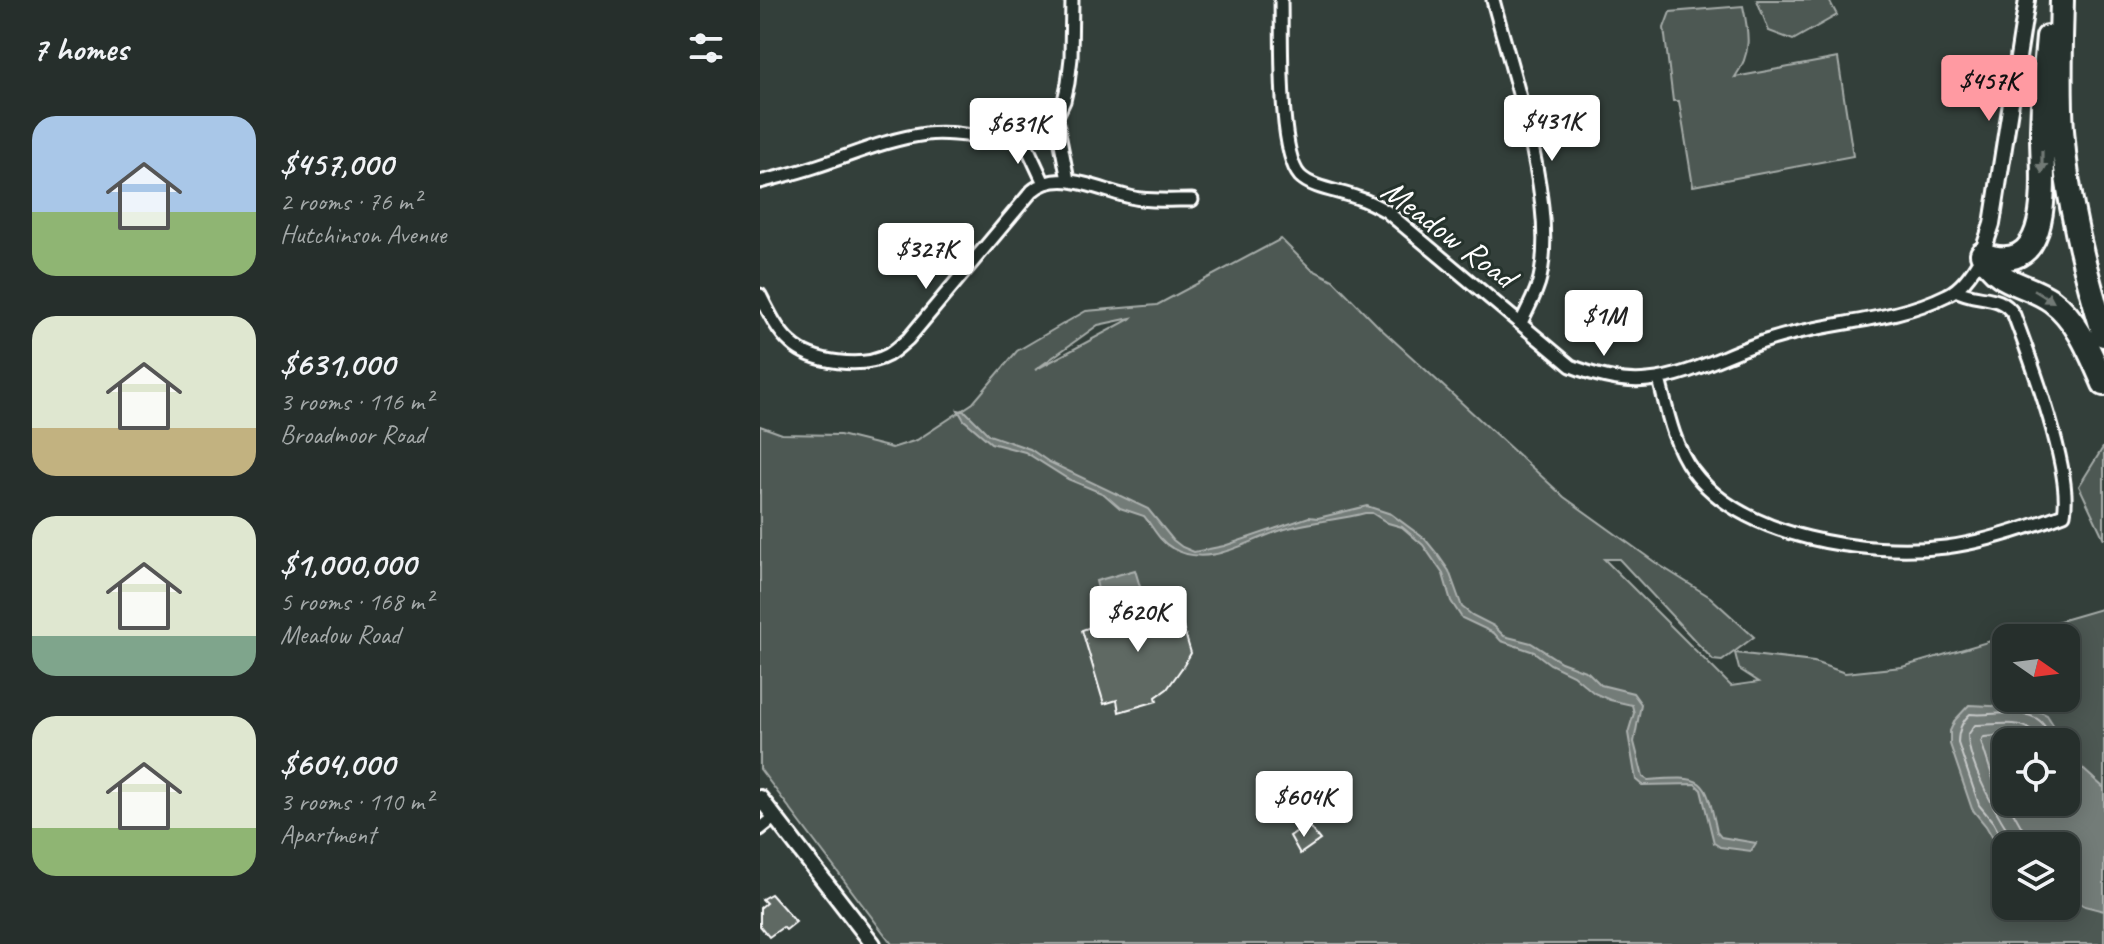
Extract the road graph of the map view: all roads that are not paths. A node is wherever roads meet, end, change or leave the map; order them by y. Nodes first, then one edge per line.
1 (1072, 0) edge
2 (1281, 0) edge
3 (1493, 0) edge
4 (2027, 0) edge
5 (2050, 0) edge
6 (2062, 0) edge
7 (2077, 0) edge
8 (1056, 118) junction
9 (1023, 138) junction
10 (1068, 180) junction
11 (1043, 181) junction
12 (760, 182) edge
13 (1192, 200) dead end
14 (1982, 254) junction
15 (2104, 285) edge
16 (1956, 290) junction
17 (760, 295) edge
18 (1521, 323) junction
19 (2104, 335) edge
20 (1659, 379) junction
21 (2104, 384) edge
22 (760, 798) edge
23 (775, 817) junction
24 (760, 829) edge
25 (873, 944) edge

1 - 8 street
2 - 18 street, Meadow Road
3 - 18 street
4 - 14 street
5 -> 14 highway
6 - 19 highway
7 - 15 highway
8 - 9 street
8 - 10 street
9 - 11 street
9 - 12 street
10 - 11 street
10 - 13 street
11 - 17 street
14 - 16 street
14 -> 21 highway
16 - 20 street, Meadow Road
16 - 20 street
18 - 20 street, Meadow Road
22 - 23 street
23 - 24 street
23 - 25 street

